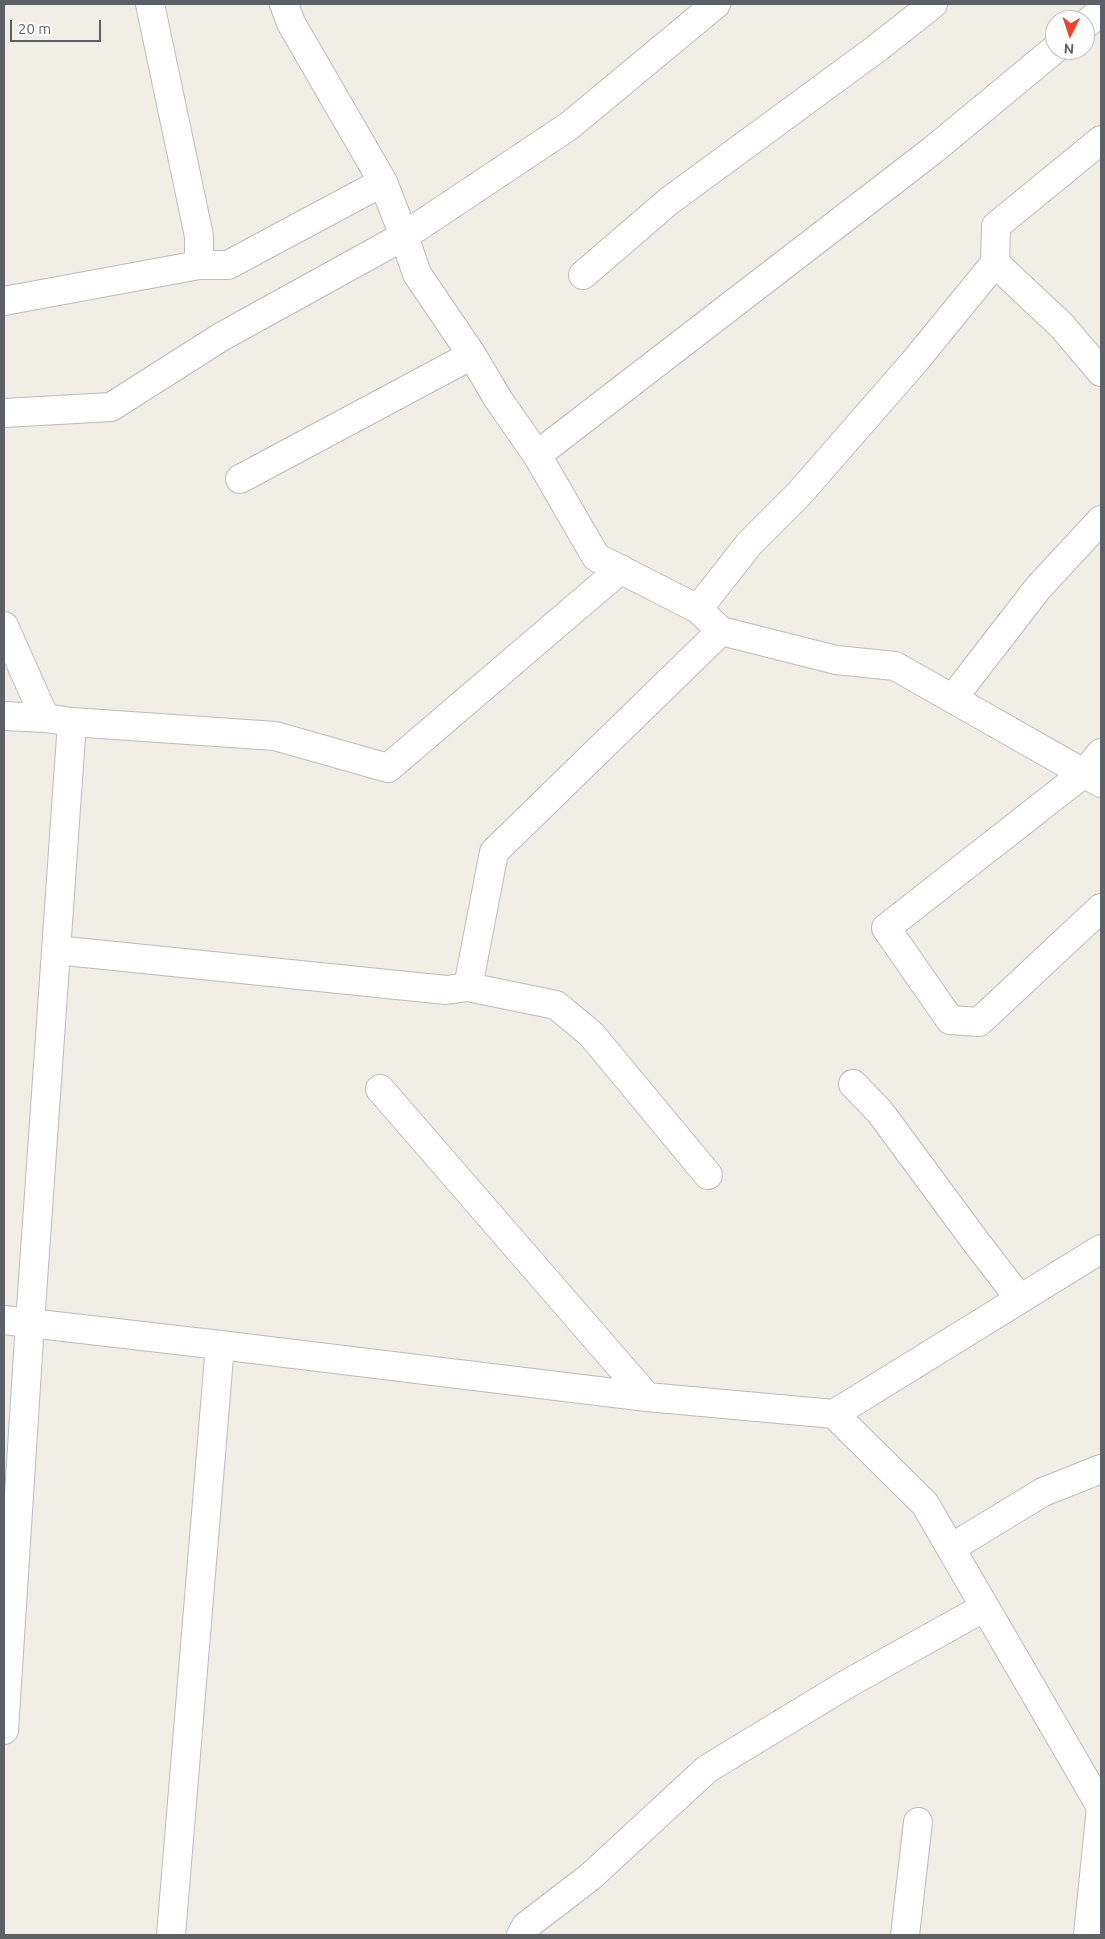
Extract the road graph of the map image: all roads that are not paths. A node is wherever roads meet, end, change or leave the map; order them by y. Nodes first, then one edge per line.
1 (150, 4) edge
2 (284, 4) edge
3 (716, 4) edge
4 (933, 4) edge
5 (1045, 57) edge
6 (1101, 140) edge
7 (383, 182) junction
8 (404, 236) junction
9 (995, 263) junction
10 (199, 265) junction
11 (583, 275) dead end
12 (4, 301) edge
13 (472, 355) junction
14 (1101, 372) edge
15 (4, 413) edge
16 (537, 455) junction
17 (240, 478) dead end
18 (1101, 520) edge
19 (621, 569) junction
20 (698, 609) junction
21 (4, 626) edge
22 (721, 631) junction
23 (952, 698) junction
24 (4, 716) edge
25 (45, 718) junction
26 (72, 722) junction
27 (1101, 753) edge
28 (1093, 778) edge
29 (1101, 908) edge
30 (56, 950) junction
31 (468, 987) junction
32 (853, 1084) dead end
33 (380, 1089) dead end
34 (708, 1176) dead end
35 (1101, 1249) edge
36 (1020, 1298) junction
37 (17, 1322) edge
38 (220, 1345) junction
39 (647, 1397) junction
40 (834, 1414) junction
41 (1101, 1469) edge
42 (951, 1548) junction
43 (985, 1607) junction
44 (5, 1677) edge
45 (4, 1730) edge
46 (1101, 1806) edge
47 (918, 1822) dead end
48 (171, 1935) edge
49 (521, 1935) edge
50 (905, 1935) edge
51 (1088, 1935) edge

1 - 10 street
2 - 7 street
3 - 8 street
4 - 11 street
5 - 16 street
6 - 9 street
7 - 8 street
7 - 10 street
8 - 13 street
8 - 15 street
9 - 14 street
9 - 20 street
10 - 12 street
13 - 16 street
13 - 17 street
16 - 19 street
18 - 23 street
19 - 20 street
19 - 26 street
20 - 22 street
21 - 25 street
22 - 23 street
22 - 31 street
23 - 28 street
24 - 25 street
25 - 26 street
26 - 30 street
27 - 28 street
28 - 29 street
30 - 31 street
30 - 37 street
31 - 34 street
32 - 36 street
33 - 39 street
35 - 36 street
36 - 40 street
37 - 38 street
37 - 44 street
38 - 39 street
38 - 48 street
39 - 40 street
40 - 42 street
41 - 42 street
42 - 43 street
43 - 46 street
43 - 49 street
44 - 45 street
46 - 51 street
47 - 50 street

